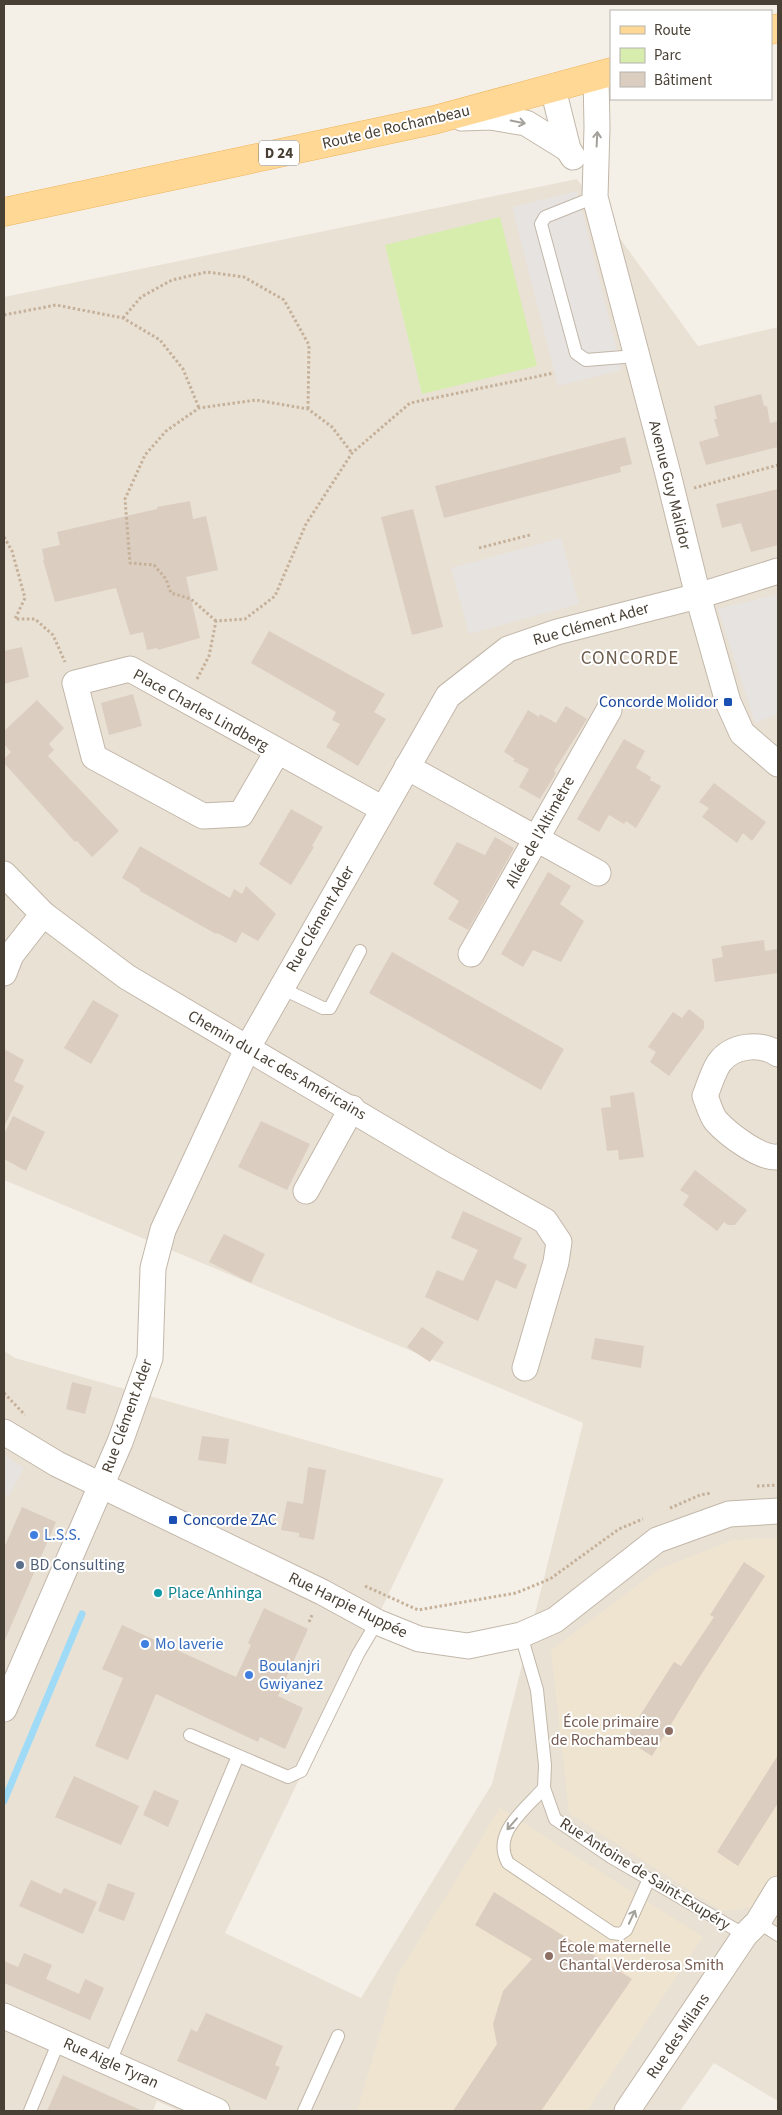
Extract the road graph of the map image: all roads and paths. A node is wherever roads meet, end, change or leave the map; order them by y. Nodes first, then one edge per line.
1 (603, 74) edge
2 (553, 89) junction
3 (434, 120) junction
4 (568, 149) junction
5 (594, 193) junction
6 (4, 212) edge
7 (4, 315) edge
8 (123, 318) junction
9 (636, 356) junction
10 (554, 373) dead end
11 (199, 408) junction
12 (308, 409) junction
13 (352, 453) junction
14 (778, 465) edge
15 (672, 494) junction
16 (530, 535) dead end
17 (4, 537) edge
18 (479, 548) dead end
19 (778, 571) edge
20 (698, 596) junction
21 (216, 621) junction
22 (75, 683) junction
23 (186, 700) junction
24 (609, 710) dead end
25 (277, 752) junction
26 (778, 764) edge
27 (407, 767) junction
28 (383, 809) junction
29 (536, 838) junction
30 (598, 873) dead end
31 (4, 874) edge
32 (43, 914) junction
33 (360, 951) dead end
34 (471, 954) dead end
35 (4, 973) edge
36 (282, 988) junction
37 (248, 1047) junction
38 (778, 1054) edge
39 (352, 1108) junction
40 (778, 1157) edge
41 (306, 1191) dead end
42 (525, 1368) dead end
43 (4, 1393) edge
44 (30, 1420) dead end
45 (4, 1432) edge
46 (100, 1485) junction
47 (778, 1485) edge
48 (753, 1487) dead end
49 (718, 1492) dead end
50 (664, 1510) dead end
51 (778, 1511) edge
52 (646, 1518) dead end
53 (358, 1583) dead end
54 (377, 1622) junction
55 (521, 1635) junction
56 (4, 1709) edge
57 (190, 1735) dead end
58 (238, 1756) junction
59 (544, 1788) junction
60 (649, 1879) junction
61 (778, 1889) edge
62 (760, 1930) edge
63 (4, 2016) edge
64 (338, 2036) dead end
65 (59, 2041) junction
66 (110, 2062) junction
67 (30, 2111) edge
68 (217, 2111) edge
69 (304, 2111) edge
70 (627, 2111) edge

1 - 2 main road, Route de Rochambeau / D 24
5 -> 1 street, Avenue Guy Malidor
2 - 3 main road, Route de Rochambeau / D 24
2 - 4 street, Avenue Guy Malidor
3 -> 4 street, Avenue Guy Malidor
3 - 6 main road, Route de Rochambeau / D 24
4 - 5 street, Avenue Guy Malidor
5 - 9 street, Avenue Guy Malidor
5 - 9 lane
7 - 8 path
8 - 11 path
8 - 12 path
9 - 15 street, Avenue Guy Malidor
10 - 13 path
11 - 12 path
11 - 21 path
12 - 13 path
13 - 21 path
14 - 15 path
15 - 20 street, Avenue Guy Malidor
16 - 18 path
17 - 22 path
19 - 20 street, Rue Clément Ader
20 - 26 street, Avenue Guy Malidor
20 - 27 street, Rue Clément Ader
21 - 23 path
22 - 23 street, Place Charles Lindberg
22 - 25 street, Place Charles Lindberg
23 - 25 street, Place Charles Lindberg
24 - 29 street, Allée de l'Altimètre
25 - 28 street, Place Charles Lindberg
27 - 28 street, Rue Clément Ader
27 - 29 street
28 - 36 street, Rue Clément Ader
29 - 30 street
29 - 34 street, Allée de l'Altimètre
31 - 32 street, Chemin du Lac des Américains
32 - 35 street
32 - 37 street, Chemin du Lac des Américains
33 - 36 lane
36 - 37 street, Rue Clément Ader
37 - 39 street, Chemin du Lac des Américains
37 - 46 street, Rue Clément Ader
38 - 40 street
39 - 41 street
39 - 42 street, Chemin du Lac des Américains
43 - 44 path
45 - 46 street, Rue Harpie Huppée
46 - 54 street, Rue Harpie Huppée
46 - 56 street, Rue Clément Ader
47 - 48 path
49 - 50 path
51 - 55 street, Rue Harpie Huppée
52 - 53 path
54 - 55 street, Rue Harpie Huppée
54 - 58 lane
55 - 59 lane, Rue Antoine de Saint-Exupéry
57 - 58 lane
58 - 66 lane
59 - 60 lane, Rue Antoine de Saint-Exupéry
59 -> 60 lane
60 - 62 lane, Rue Antoine de Saint-Exupéry
61 - 62 street
62 - 70 street, Rue des Milans
63 - 65 street, Rue Aigle Tyran
64 - 69 lane
65 - 66 street, Rue Aigle Tyran
65 - 67 lane
66 - 68 street, Rue Aigle Tyran

